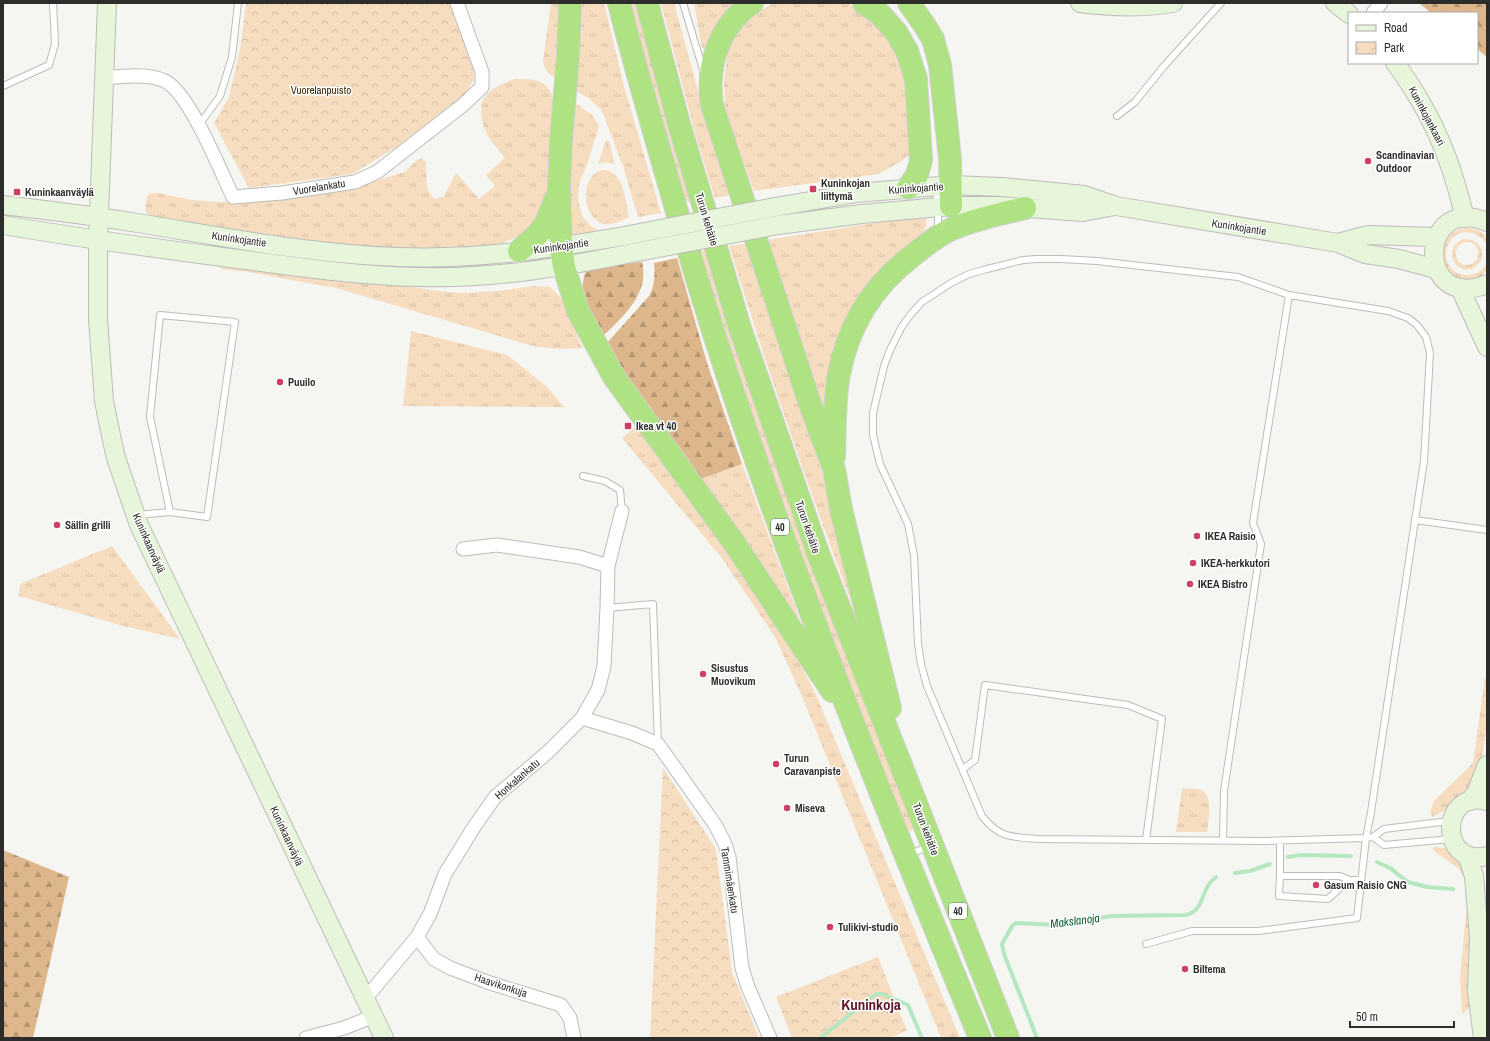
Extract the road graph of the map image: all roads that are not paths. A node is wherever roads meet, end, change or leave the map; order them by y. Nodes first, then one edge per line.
1 (53, 3) edge
2 (107, 3) edge
3 (238, 3) edge
4 (457, 3) edge
5 (570, 3) edge
6 (619, 3) edge
7 (647, 3) edge
8 (683, 3) edge
9 (752, 3) edge
10 (864, 3) edge
11 (909, 3) edge
12 (1080, 3) edge
13 (1173, 3) edge
14 (1221, 3) edge
15 (1335, 3) edge
16 (1381, 3) edge
17 (1374, 12) edge
18 (1348, 13) edge
19 (1396, 64) edge
20 (104, 78) junction
21 (3, 86) edge
22 (710, 91) junction
23 (1117, 116) dead end
24 (198, 125) junction
25 (908, 188) junction
26 (559, 189) junction
27 (944, 196) junction
28 (3, 205) edge
29 (1116, 206) junction
30 (1025, 208) junction
31 (776, 216) junction
32 (99, 217) junction
33 (1465, 218) junction
34 (1487, 222) edge
35 (3, 225) edge
36 (937, 236) junction
37 (1436, 237) junction
38 (98, 240) junction
39 (1338, 243) junction
40 (519, 252) junction
41 (563, 256) junction
42 (1436, 269) junction
43 (1487, 284) edge
44 (1460, 288) junction
45 (1288, 295) junction
46 (1487, 347) edge
47 (834, 469) junction
48 (583, 476) dead end
49 (622, 511) joint
50 (170, 512) junction
51 (136, 515) junction
52 (1415, 520) junction
53 (1487, 530) edge
54 (463, 549) dead end
55 (608, 566) junction
56 (608, 608) junction
57 (582, 718) junction
58 (855, 726) junction
59 (658, 744) junction
60 (1487, 765) edge
61 (963, 769) junction
62 (908, 783) junction
63 (1479, 801) edge
64 (1451, 821) junction
65 (1373, 837) junction
66 (1366, 838) junction
67 (1452, 839) junction
68 (1146, 840) junction
69 (1223, 840) junction
70 (1280, 841) junction
71 (932, 845) junction
72 (1467, 855) junction
73 (905, 856) junction
74 (1487, 856) edge
75 (1280, 876) junction
76 (1349, 880) junction
77 (1360, 880) junction
78 (417, 937) junction
79 (1146, 944) dead end
80 (365, 999) junction
81 (374, 1016) junction
82 (1482, 1036) edge
83 (306, 1038) edge
84 (384, 1038) edge
85 (574, 1038) edge
86 (770, 1038) edge
87 (980, 1038) edge
88 (1008, 1038) edge

1 - 21 lane
2 - 20 main road, Kuninkaanväylä
3 - 24 lane
4 - 24 street, Vuorelankatu
5 - 26 highway
6 - 58 highway, 40
7 - 62 highway, Turun kehätie / 40
8 - 22 lane
9 - 22 highway
10 - 25 highway
11 - 27 highway
12 - 13 main road
14 - 23 lane
15 - 18 main road
16 - 17 street
19 - 33 main road, Kuninkojankaari
20 - 24 street, Vuorelankatu
20 - 32 main road, Kuninkaanväylä
22 - 47 highway
25 - 27 main road, Kuninkojantie
25 - 31 main road, Kuninkojantie
26 - 40 highway
26 - 41 highway
27 - 29 main road, Kuninkojantie
27 - 30 main road, Kuninkojantie
27 - 31 main road, Kuninkojantie
27 - 36 lane
28 - 32 main road, Kuninkojantie
29 - 30 main road, Kuninkojantie
29 - 39 main road, Kuninkojantie
30 - 36 highway
31 - 41 main road, Kuninkojantie, bridge
31 - 41 main road, Kuninkojantie, bridge
32 - 38 main road, Kuninkaanväylä
32 - 40 main road, Kuninkojantie
33 - 34 main road
33 - 37 main road
35 - 38 main road, Kuninkojantie
36 - 47 highway
37 - 39 main road, Kuninkojantie
37 - 42 main road
38 - 41 main road, Kuninkojantie
38 - 51 main road, Kuninkaanväylä
39 - 42 main road, Kuninkojantie
40 - 41 main road, Kuninkojantie
41 - 58 highway
42 - 44 main road
43 - 44 main road
44 - 46 main road
45 - 52 lane
45 - 61 lane
45 - 69 lane
47 - 62 highway
48 - 49 lane
49 - 55 street, Honkalankatu
50 - 50 lane
50 - 51 lane
51 - 80 main road, Kuninkaanväylä
52 - 53 lane
52 - 66 lane
54 - 55 street
55 - 56 street, Honkalankatu
56 - 57 street, Honkalankatu
56 - 59 lane
57 - 59 street
57 - 78 street, Honkalankatu
58 - 73 highway, 40
59 - 86 street, Tammimäenkatu
60 - 63 main road
61 - 68 lane
61 - 68 lane
62 - 71 highway, Turun kehätie / 40
63 - 64 main road
64 - 65 lane
64 - 67 main road
65 - 66 lane
65 - 67 lane
66 - 70 lane
66 - 77 lane
67 - 72 main road
68 - 69 lane
69 - 70 lane
70 - 75 lane
71 - 73 lane
71 - 88 highway, Turun kehätie / 40
72 - 74 main road
72 - 82 main road
73 - 87 highway, 40
75 - 76 lane
75 - 76 lane
76 - 77 lane
77 - 79 lane
78 - 80 street, Honkalankatu
78 - 85 street, Haavikonkuja
80 - 81 main road, Kuninkaanväylä
81 - 83 street
81 - 84 main road, Kuninkaanväylä

